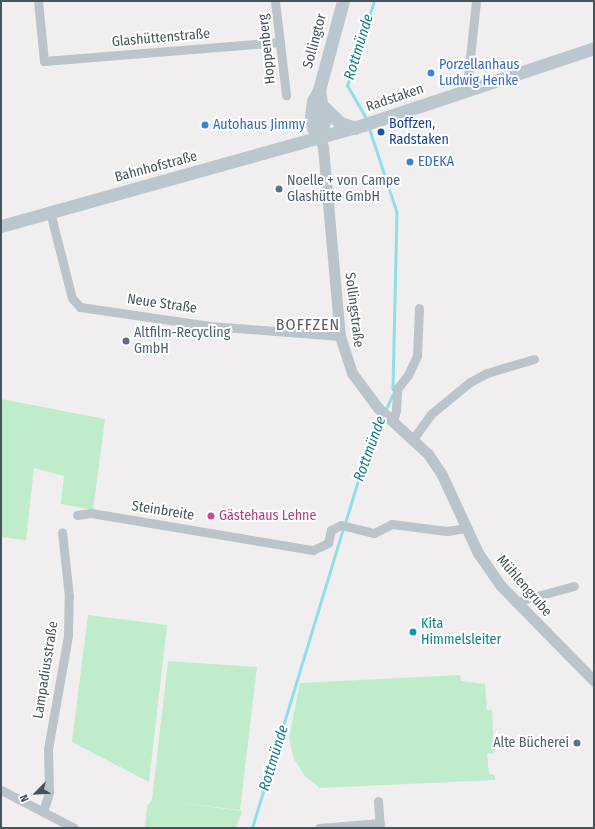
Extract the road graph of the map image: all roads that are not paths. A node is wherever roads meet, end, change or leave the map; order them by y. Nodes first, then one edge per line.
1 (38, 1) edge
2 (275, 1) edge
3 (343, 1) edge
4 (476, 1) edge
5 (280, 42) junction
6 (594, 48) edge
7 (319, 90) junction
8 (469, 90) junction
9 (286, 95) dead end
10 (323, 106) junction
11 (364, 125) junction
12 (320, 138) junction
13 (50, 212) junction
14 (1, 226) edge
15 (418, 308) dead end
16 (340, 336) junction
17 (534, 359) dead end
18 (390, 419) junction
19 (413, 439) junction
20 (442, 475) joint
21 (78, 515) dead end
22 (466, 528) junction
23 (62, 532) dead end
24 (574, 586) dead end
25 (515, 602) junction
26 (594, 682) edge
27 (1, 790) edge
28 (378, 801) dead end
29 (43, 812) junction
30 (380, 825) edge
31 (74, 828) edge
32 (319, 828) edge

1 - 5 street, Glashüttenstraße
2 - 5 street, Hoppenberg
3 - 7 main road, Sollingtor
4 - 8 street
5 - 9 street, Hoppenberg
6 - 8 main road, Radstaken
7 - 10 main road, Sollingtor
7 - 12 main road, Sollingtor
8 - 11 main road, Radstaken
10 - 11 main road
10 - 12 main road, Sollingtor
11 - 12 main road, Radstaken
12 - 13 main road, Bahnhofstraße
12 - 16 street, Sollingstraße
13 - 14 main road, Bahnhofstraße
13 - 16 street, Neue Straße
15 - 18 street
16 - 18 street, Sollingstraße
17 - 19 street
18 - 19 street, Sollingstraße
19 - 20 street, Sollingstraße
20 - 22 street, Mühlengrube
21 - 22 street, Steinbreite
22 - 25 street, Mühlengrube
23 - 29 street, Lampadiusstraße
24 - 25 street
25 - 26 street, Mühlengrube
27 - 29 street
28 - 30 street
29 - 31 street
30 - 32 street

